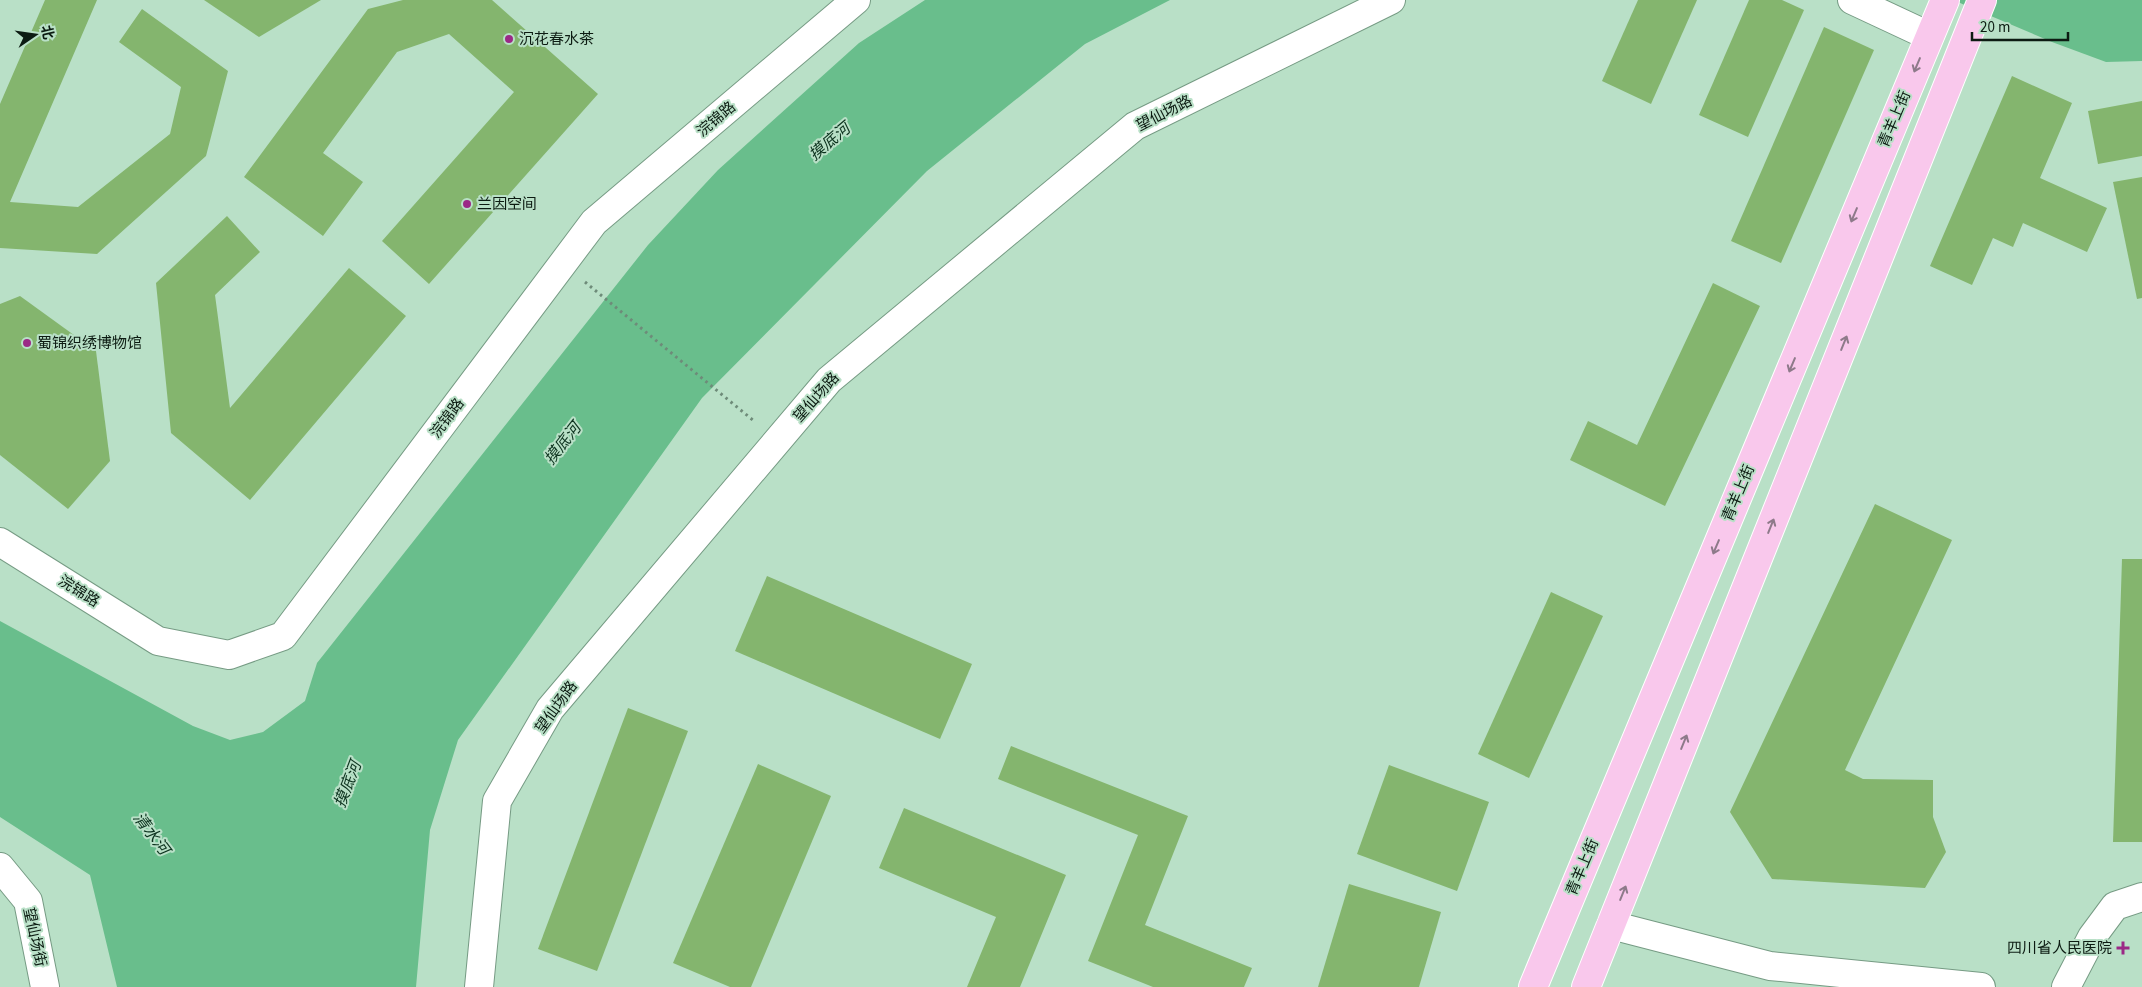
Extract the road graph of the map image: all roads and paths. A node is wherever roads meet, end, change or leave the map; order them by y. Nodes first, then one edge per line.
1 (856, 0) edge
2 (1391, 0) edge
3 (1852, 0) edge
4 (1982, 0) edge
5 (1937, 19) edge
6 (585, 281) dead end
7 (756, 422) dead end
8 (0, 542) edge
9 (0, 867) edge
10 (2142, 897) edge
11 (1611, 924) junction
12 (1833, 980) edge
13 (45, 987) edge
14 (479, 987) edge
15 (1532, 987) edge
16 (1586, 987) edge
17 (1981, 987) edge
18 (2066, 987) edge

1 - 8 street, 浣锦路
2 - 14 street, 望仙场路
3 - 5 street
11 -> 4 main road
5 -> 15 main road, 青羊上街
6 - 7 path
9 - 13 street, 望仙场街
10 - 18 street
11 - 12 street
11 - 16 main road
12 - 17 street

